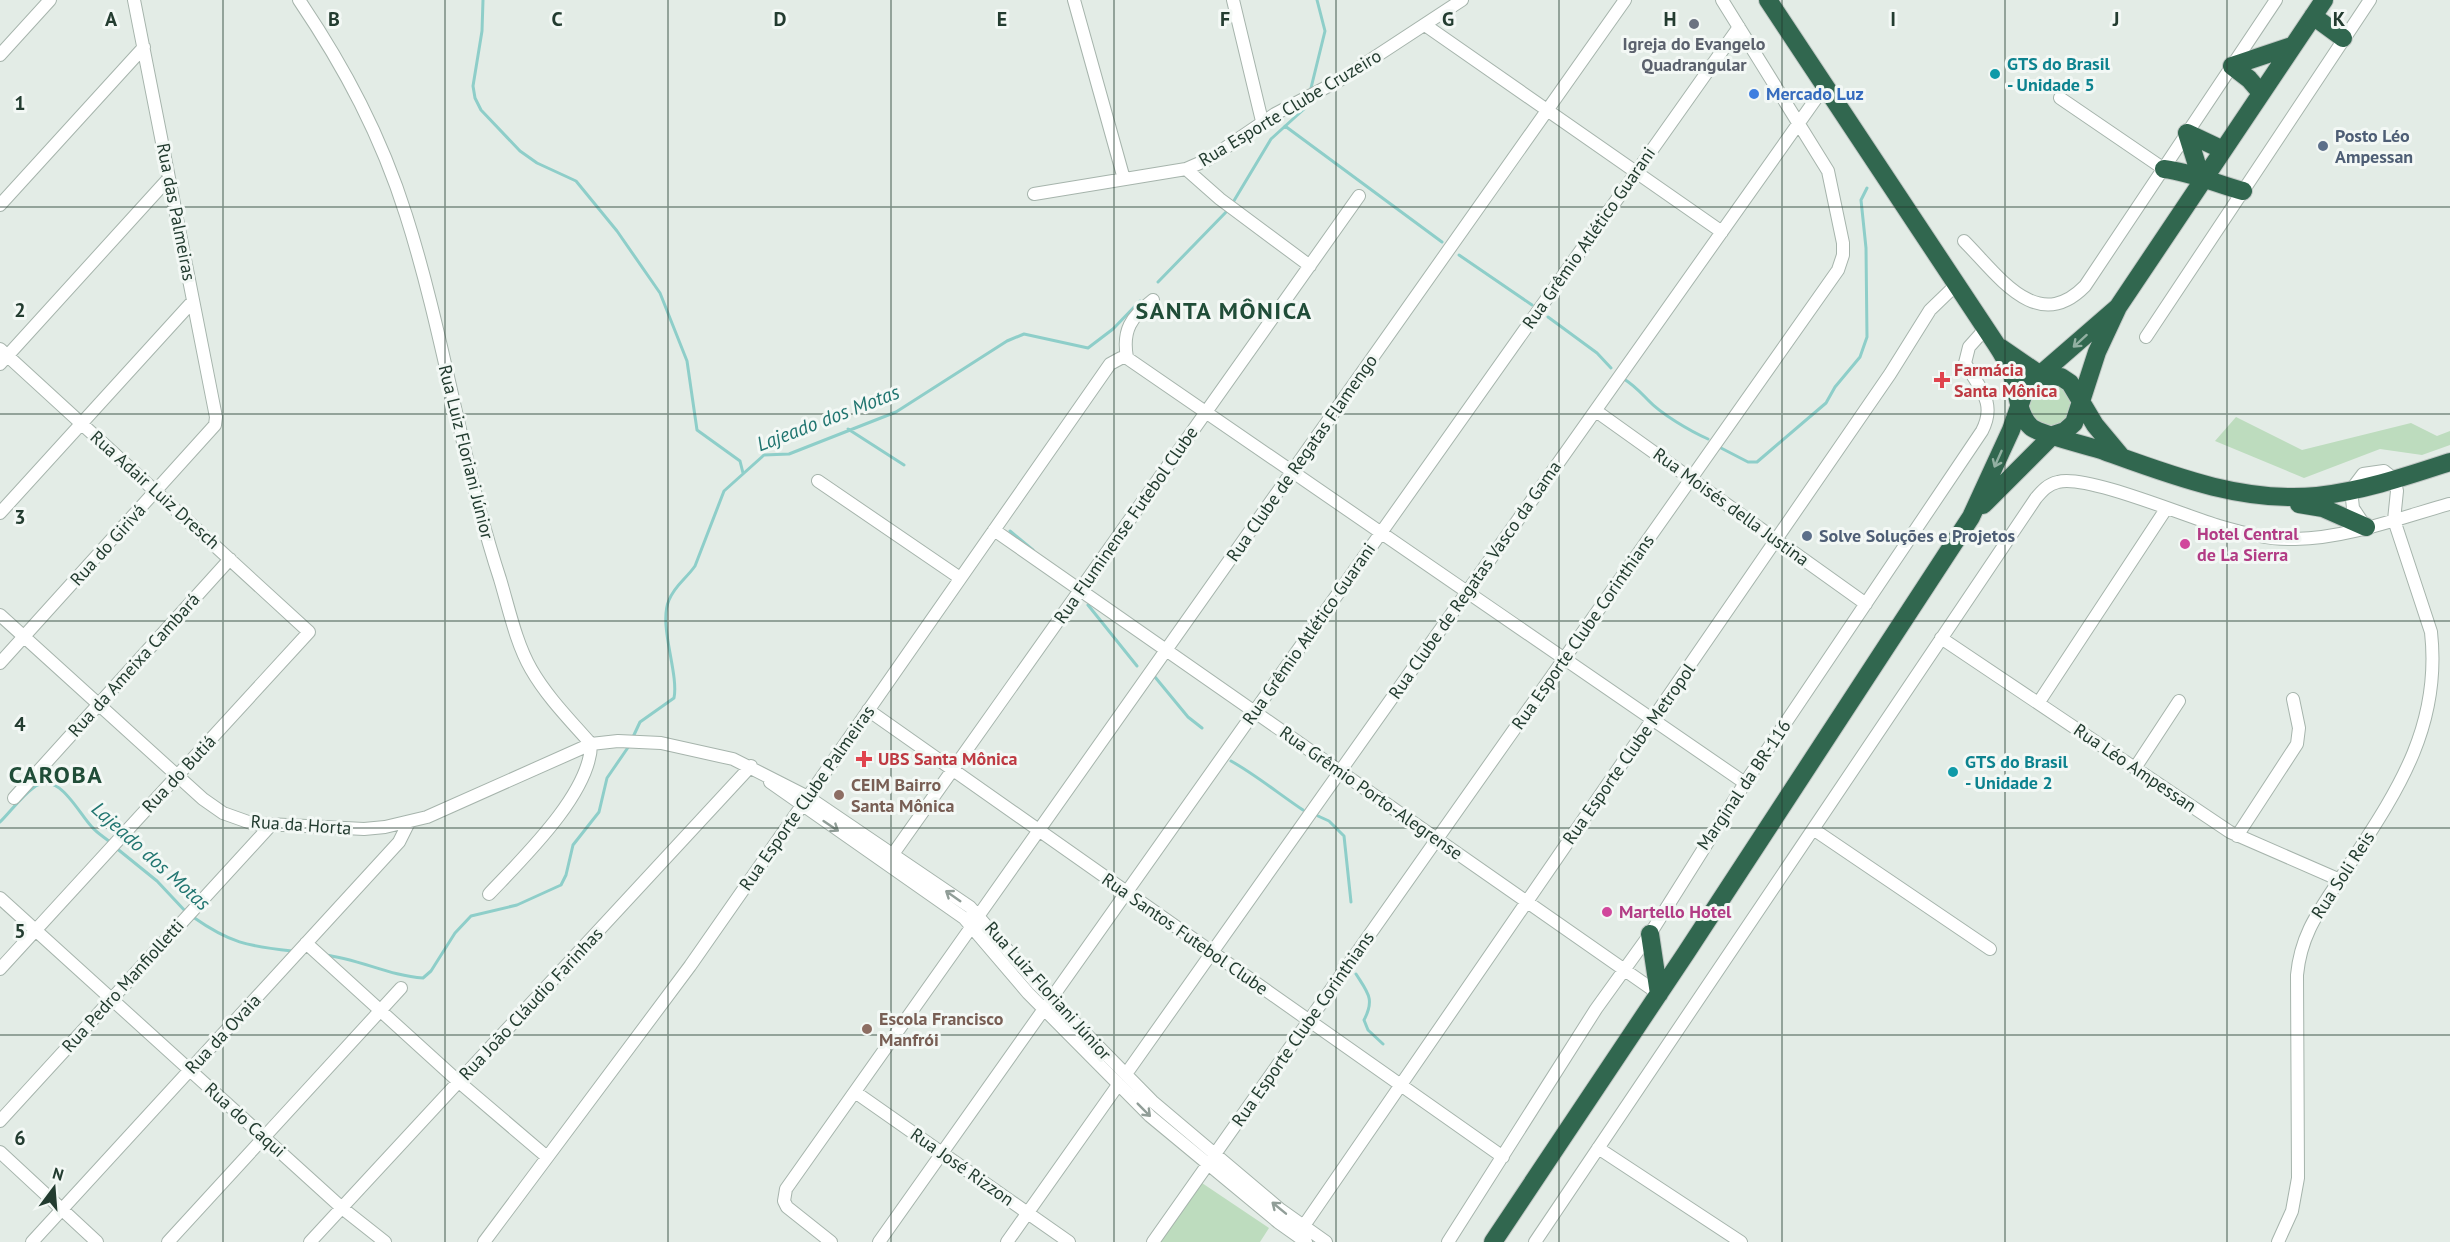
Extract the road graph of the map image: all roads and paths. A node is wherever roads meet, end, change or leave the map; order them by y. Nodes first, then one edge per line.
1 (50, 0) edge
2 (134, 0) edge
3 (299, 0) edge
4 (1074, 0) edge
5 (1233, 0) edge
6 (1462, 0) edge
7 (1625, 0) edge
8 (1722, 0) edge
9 (1768, 0) edge
10 (2276, 0) edge
11 (2324, 0) edge
12 (2370, 0) edge
13 (2313, 16) junction
14 (1425, 25) junction
15 (1739, 27) junction
16 (2343, 38) junction
17 (2292, 46) junction
18 (144, 47) junction
19 (0, 55) edge
20 (2232, 66) junction
21 (1825, 86) junction
22 (2261, 93) junction
23 (2060, 98) dead end
24 (1547, 110) junction
25 (1262, 121) junction
26 (1800, 122) junction
27 (2187, 133) junction
28 (2223, 150) junction
29 (1186, 169) junction
30 (2164, 169) junction
31 (1636, 172) junction
32 (169, 178) junction
33 (1124, 179) junction
34 (2202, 181) junction
35 (2243, 191) junction
36 (1034, 194) dead end
37 (1359, 196) dead end
38 (0, 205) edge
39 (1722, 232) junction
40 (1964, 241) dead end
41 (1310, 266) junction
42 (1957, 284) junction
43 (1153, 300) dead end
44 (193, 301) junction
45 (2118, 307) junction
46 (1986, 328) junction
47 (2146, 337) dead end
48 (1996, 344) junction
49 (2, 356) edge
50 (1127, 358) junction
51 (2042, 376) junction
52 (2080, 400) junction
53 (2020, 405) junction
54 (1596, 411) junction
55 (1206, 412) junction
56 (81, 423) junction
57 (215, 425) joint
58 (2053, 435) junction
59 (2123, 458) junction
60 (2450, 462) edge
61 (1292, 471) junction
62 (2389, 475) junction
63 (1691, 479) junction
64 (818, 481) dead end
65 (2351, 490) junction
66 (156, 492) junction
67 (2253, 494) junction
68 (2449, 504) edge
69 (2166, 509) junction
70 (0, 513) edge
71 (1971, 517) junction
72 (2394, 520) junction
73 (2366, 527) junction
74 (994, 530) junction
75 (1381, 532) junction
76 (1776, 540) junction
77 (230, 559) junction
78 (960, 578) junction
79 (1080, 590) junction
80 (1467, 592) junction
81 (1866, 604) junction
82 (0, 615) edge
83 (309, 632) joint
84 (24, 637) junction
85 (1941, 638) junction
86 (1166, 650) junction
87 (1564, 658) junction
88 (0, 663) edge
89 (2293, 699) dead end
90 (2179, 701) dead end
91 (2039, 702) junction
92 (98, 705) junction
93 (868, 710) junction
94 (1254, 711) junction
95 (1653, 719) junction
96 (591, 744) junction
97 (751, 766) junction
98 (2134, 768) junction
99 (953, 770) junction
100 (1340, 771) junction
101 (177, 776) junction
102 (1745, 783) junction
103 (14, 798) dead end
104 (805, 801) junction
105 (409, 822) junction
106 (271, 825) junction
107 (1813, 829) junction
108 (1039, 831) junction
109 (2237, 836) junction
110 (1437, 839) junction
111 (893, 854) junction
112 (2340, 880) junction
113 (1126, 892) junction
114 (489, 894) dead end
115 (0, 898) edge
116 (1527, 902) junction
117 (975, 920) junction
118 (35, 930) junction
119 (1650, 934) junction
120 (312, 949) junction
121 (1990, 950) dead end
122 (1212, 952) junction
123 (1686, 953) junction
124 (0, 969) edge
125 (1625, 970) junction
126 (401, 988) dead end
127 (1659, 994) junction
128 (111, 999) junction
129 (1047, 1004) junction
130 (380, 1010) junction
131 (1309, 1020) junction
132 (190, 1070) junction
133 (1122, 1080) junction
134 (459, 1082) junction
135 (1400, 1086) junction
136 (855, 1092) junction
137 (0, 1121) edge
138 (264, 1137) junction
139 (1598, 1148) junction
140 (0, 1152) edge
141 (942, 1153) junction
142 (548, 1157) junction
143 (1503, 1157) junction
144 (1211, 1160) junction
145 (342, 1208) junction
146 (62, 1209) junction
147 (1028, 1213) junction
148 (1303, 1227) junction
149 (32, 1242) edge
150 (97, 1242) edge
151 (168, 1242) edge
152 (310, 1242) edge
153 (385, 1242) edge
154 (484, 1242) edge
155 (831, 1242) edge
156 (879, 1242) edge
157 (1007, 1242) edge
158 (1069, 1242) edge
159 (1153, 1242) edge
160 (1306, 1242) edge
161 (1326, 1242) edge
162 (1448, 1242) edge
163 (1493, 1242) edge
164 (1535, 1242) edge
165 (1741, 1242) edge
166 (2278, 1242) edge

1 - 19 street
2 - 18 street, Rua das Palmeiras
3 - 96 street, Rua Luiz Floriani Júnior
4 - 33 street
5 - 25 street
6 - 14 street, Rua Esporte Clube Cruzeiro
7 - 24 street, Rua Clube de Regatas Flamengo
8 - 15 street, Rua Esporte Clube Corinthians
9 - 21 highway
10 - 20 street
11 - 13 highway
12 - 16 street
13 - 16 highway
13 - 17 highway
14 - 24 street
14 - 25 street, Rua Esporte Clube Cruzeiro
15 - 26 street, Rua Esporte Clube Corinthians
15 - 31 street, Rua Grêmio Atlético Guarani
16 - 35 street
17 - 20 highway
17 - 22 highway
18 - 32 street, Rua das Palmeiras
18 - 38 street
20 - 22 highway
20 - 27 street
21 - 26 street, Rua Clube de Regatas Vasco da Gama
21 - 42 highway
22 - 28 highway
23 - 30 street
24 - 31 street
24 - 61 street, Rua Clube de Regatas Flamengo
25 - 29 street, Rua Esporte Clube Cruzeiro
26 - 39 street, Rua Clube de Regatas Vasco da Gama
26 - 63 street, Rua Esporte Clube Corinthians
27 - 28 highway
27 - 30 street
27 - 34 highway
28 - 34 highway
29 - 33 street, Rua Esporte Clube Cruzeiro
29 - 41 street
30 - 34 highway
30 - 40 street
31 - 39 street
31 - 75 street, Rua Grêmio Atlético Guarani
32 - 44 street, Rua das Palmeiras
32 - 49 street
33 - 36 street, Rua Esporte Clube Cruzeiro
34 - 35 highway
34 - 45 highway
35 - 47 street
37 - 41 street, Rua Fluminense Futebol Clube
39 - 54 street, Rua Clube de Regatas Vasco da Gama
41 - 55 street, Rua Fluminense Futebol Clube
42 - 46 highway
42 - 76 street, Rua Esporte Clube Metropol
43 - 50 street
44 - 56 street
44 - 57 street, Rua das Palmeiras
45 -> 51 highway
45 - 52 highway
46 - 48 highway
46 - 81 street, Marginal da BR-116
48 - 51 highway
48 - 53 highway
49 - 56 street, Rua Adair Luiz Dresch
50 - 55 street
50 - 74 street, Rua Esporte Clube Palmeiras
51 - 52 highway
51 - 53 highway
52 - 58 highway
52 - 59 highway
53 - 58 highway
53 -> 71 highway
54 - 63 street, Rua Moisés della Justina
54 - 80 street, Rua Clube de Regatas Vasco da Gama
55 - 61 street
55 - 79 street, Rua Fluminense Futebol Clube
56 - 66 street, Rua Adair Luiz Dresch
56 - 70 street
57 - 66 street, Rua do Girivá
58 - 59 highway
58 - 71 highway
59 - 67 highway
60 - 62 highway
61 - 75 street
61 - 86 street, Rua Clube de Regatas Flamengo
62 - 65 highway
62 - 72 street
63 - 76 street, Rua Moisés della Justina
63 - 87 street, Rua Esporte Clube Corinthians
64 - 78 street
65 - 67 highway
65 - 73 street
66 - 77 street, Rua Adair Luiz Dresch
66 - 84 street, Rua do Girivá
67 - 73 highway
68 - 72 street
69 - 73 street
69 - 85 street
69 - 91 street
71 - 123 highway
72 - 73 street
72 - 112 street, Rua Soli Reis
74 - 78 street, Rua Esporte Clube Palmeiras
74 - 79 street, Rua Grêmio Porto-Alegrense
75 - 80 street
75 - 94 street, Rua Grêmio Atlético Guarani
76 - 81 street, Rua Moisés della Justina
76 - 95 street, Rua Esporte Clube Metropol
77 - 83 street, Rua Adair Luiz Dresch
77 - 92 street, Rua da Ameixa Cambará
78 - 93 street, Rua Esporte Clube Palmeiras
79 - 86 street, Rua Grêmio Porto-Alegrense
79 - 99 street, Rua Fluminense Futebol Clube
80 - 87 street
80 - 100 street, Rua Clube de Regatas Vasco da Gama
81 - 102 street, Marginal da BR-116
82 - 84 street, Rua da Horta
83 - 101 street, Rua do Butiá
84 - 88 street, Rua do Girivá
84 - 92 street, Rua da Horta
85 - 91 street, Rua Léo Ampessan
85 - 107 street
86 - 94 street, Rua Grêmio Porto-Alegrense
86 - 108 street, Rua Clube de Regatas Flamengo
87 - 95 street
87 - 110 street, Rua Esporte Clube Corinthians
89 - 109 street
90 - 98 street
91 - 98 street, Rua Léo Ampessan
92 - 101 street, Rua da Horta
92 - 103 street, Rua da Ameixa Cambará
93 - 99 street, Rua Santos Futebol Clube
93 - 104 street, Rua Esporte Clube Palmeiras
94 - 100 street, Rua Grêmio Porto-Alegrense
94 - 113 street, Rua Grêmio Atlético Guarani
95 - 102 street
95 - 116 street, Rua Esporte Clube Metropol
96 - 97 street, Rua Luiz Floriani Júnior
96 - 105 street, Rua da Horta
96 - 114 street
97 - 104 street, Rua Luiz Floriani Júnior
97 - 134 street, Rua João Cláudio Farinhas
98 - 109 street, Rua Léo Ampessan
99 - 108 street, Rua Santos Futebol Clube
99 - 111 street, Rua Fluminense Futebol Clube
100 - 110 street, Rua Grêmio Porto-Alegrense
100 - 122 street, Rua Clube de Regatas Vasco da Gama
101 - 106 street, Rua da Horta
101 - 118 street, Rua do Butiá
102 - 119 street, Marginal da BR-116
104 - 111 street, Rua Luiz Floriani Júnior
104 -> 117 street, Rua Luiz Floriani Júnior
104 - 142 street, Rua Esporte Clube Palmeiras
105 - 106 street, Rua da Horta
105 - 120 street, Rua da Ovaia
106 - 128 street, Rua Pedro Manfiolletti
107 - 121 street
107 - 139 street
108 - 113 street, Rua Santos Futebol Clube
108 - 117 street, Rua Clube de Regatas Flamengo
109 - 112 street, Rua Léo Ampessan
110 - 116 street, Rua Grêmio Porto-Alegrense
110 - 131 street, Rua Esporte Clube Corinthians
117 -> 111 street, Rua Luiz Floriani Júnior
112 - 166 street, Rua Soli Reis
113 - 122 street, Rua Santos Futebol Clube
113 - 129 street, Rua Grêmio Atlético Guarani
115 - 118 street, Rua do Caqui
116 - 125 street, Rua Grêmio Porto-Alegrense
116 - 135 street, Rua Esporte Clube Metropol
117 - 129 street, Rua Luiz Floriani Júnior
117 - 136 street, Rua Clube de Regatas Flamengo
118 - 124 street, Rua do Butiá
118 - 128 street, Rua do Caqui
119 - 123 highway
119 - 125 street, Marginal da BR-116
119 - 127 highway
120 - 130 street
120 - 132 street, Rua da Ovaia
122 - 131 street, Rua Santos Futebol Clube
122 - 133 street, Rua Clube de Regatas Vasco da Gama
123 - 127 highway
125 - 127 street, Rua Grêmio Porto-Alegrense
125 - 143 street, Marginal da BR-116
126 - 130 street
127 - 163 highway
128 - 132 street, Rua do Caqui
128 - 137 street, Rua Pedro Manfiolletti
129 - 133 street, Rua Luiz Floriani Júnior
129 - 141 street, Rua Grêmio Atlético Guarani
130 - 134 street
130 - 138 street
131 - 135 street, Rua Santos Futebol Clube
131 - 144 street, Rua Esporte Clube Corinthians
132 - 138 street, Rua do Caqui
132 - 146 street, Rua da Ovaia
133 - 144 street, Rua Luiz Floriani Júnior
133 - 147 street, Rua Clube de Regatas Vasco da Gama
134 - 142 street
134 - 145 street, Rua João Cláudio Farinhas
135 - 143 street, Rua Santos Futebol Clube
135 - 148 street, Rua Esporte Clube Metropol
136 - 141 street, Rua José Rizzon
136 - 155 street, Rua Clube de Regatas Flamengo
138 - 145 street, Rua do Caqui
138 - 151 street
139 - 164 street
139 - 165 street
140 - 146 street
141 - 147 street, Rua José Rizzon
141 - 156 street, Rua Grêmio Atlético Guarani
142 - 154 street, Rua Esporte Clube Palmeiras
143 - 162 street, Marginal da BR-116
148 -> 144 street, Rua Luiz Floriani Júnior
144 - 159 street, Rua Esporte Clube Corinthians
144 - 160 street, Rua Luiz Floriani Júnior
145 - 152 street, Rua João Cláudio Farinhas
145 - 153 street, Rua do Caqui
146 - 149 street, Rua da Ovaia
146 - 150 street
147 - 157 street, Rua Clube de Regatas Vasco da Gama
147 - 158 street, Rua José Rizzon
148 - 161 street, Rua Luiz Floriani Júnior

